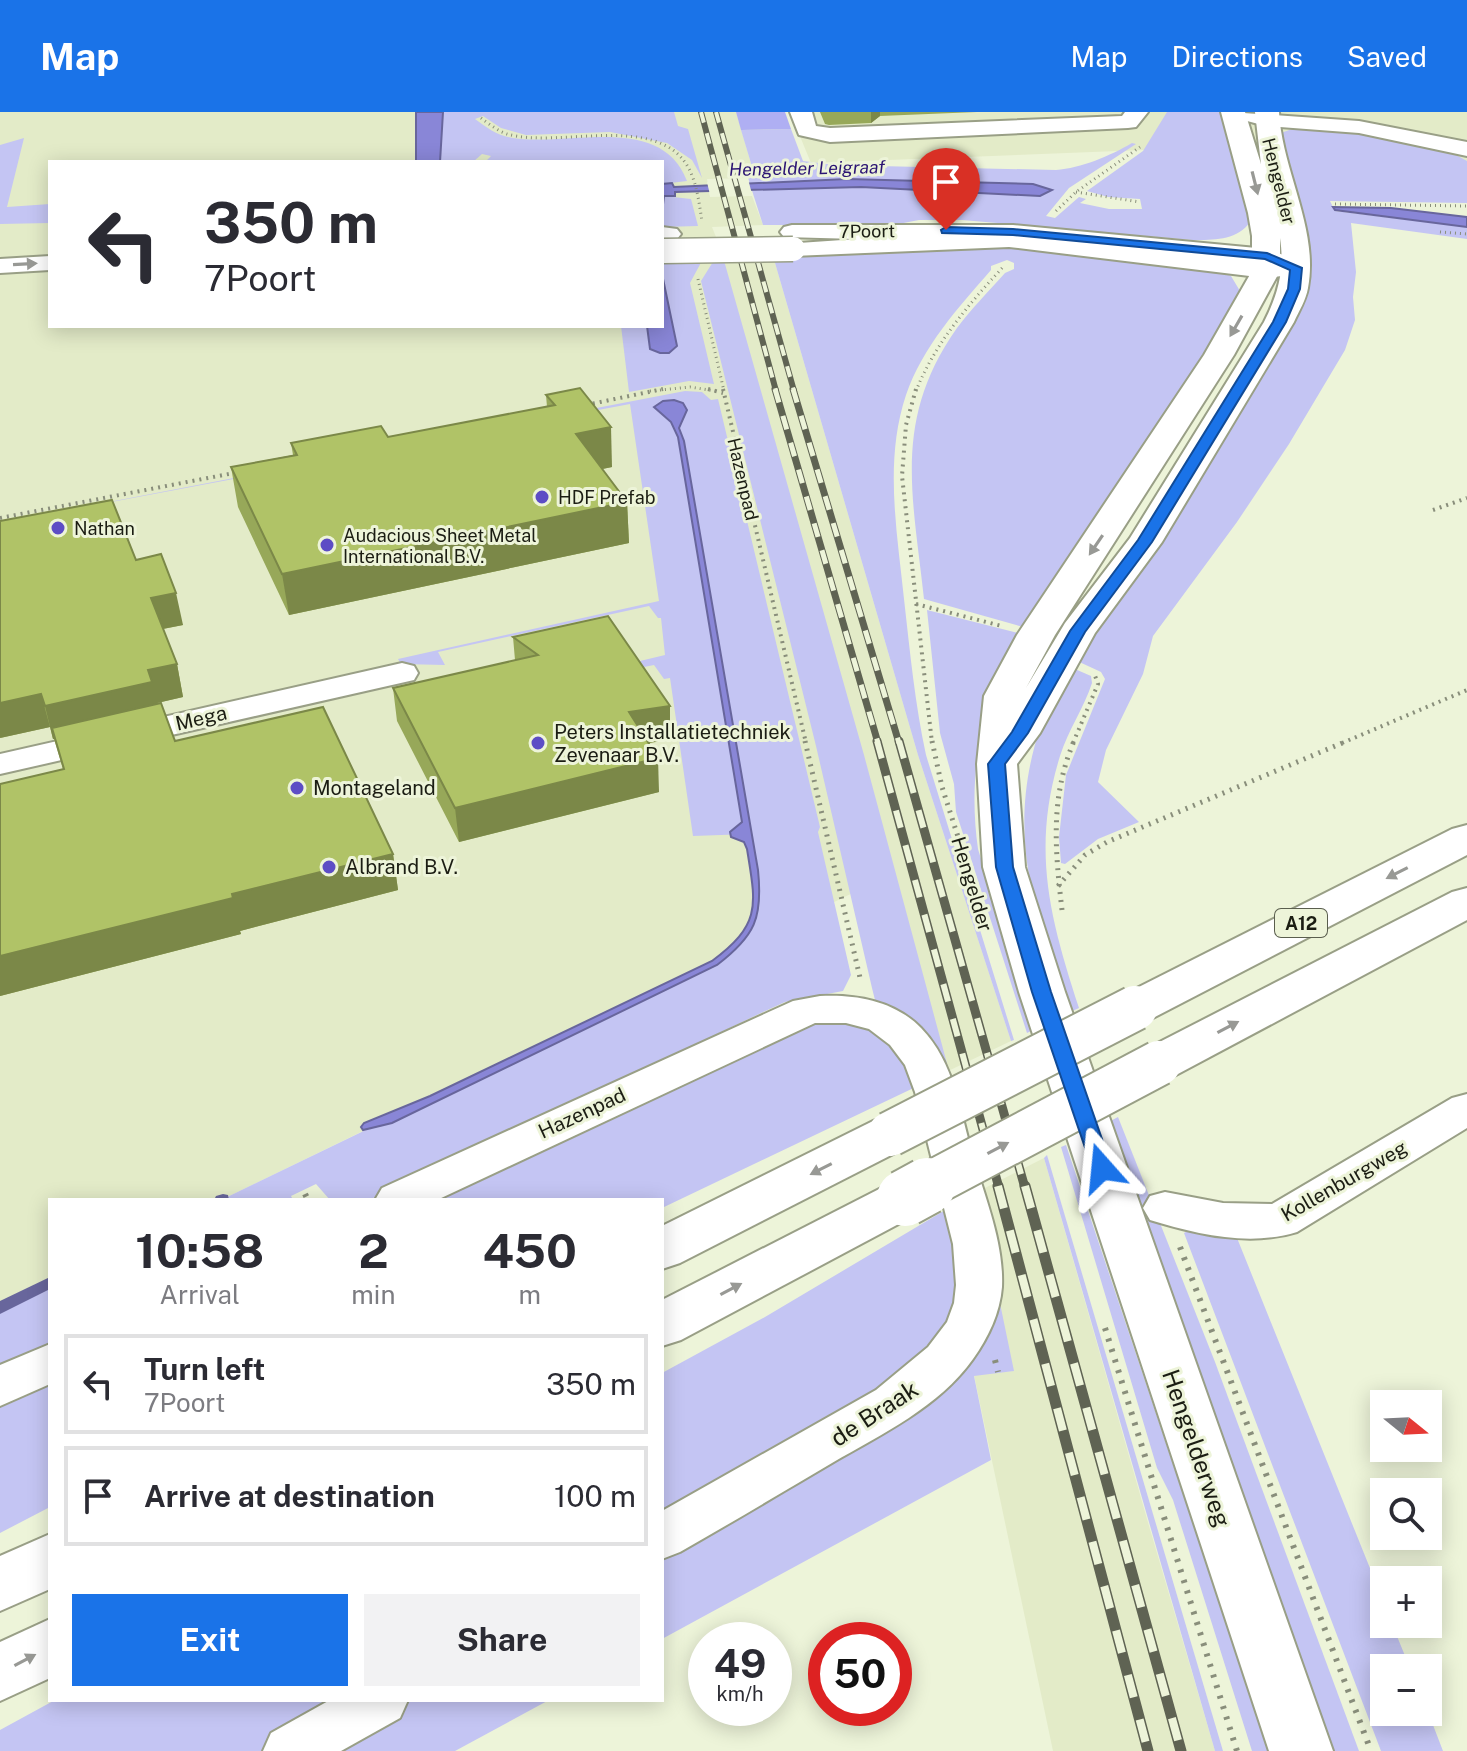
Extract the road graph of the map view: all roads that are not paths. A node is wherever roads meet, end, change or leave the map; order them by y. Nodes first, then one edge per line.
1 (1137, 112) edge
2 (1233, 112) edge
3 (1240, 112) edge
4 (1317, 112) edge
5 (1280, 117) edge
6 (804, 121) edge
7 (1359, 127) junction
8 (1467, 149) edge
9 (664, 242) edge
10 (48, 243) edge
11 (0, 246) edge
12 (48, 263) edge
13 (1277, 265) junction
14 (0, 266) edge
15 (402, 673) dead end
16 (0, 764) edge
17 (997, 764) junction
18 (1467, 838) edge
19 (1467, 902) edge
20 (1467, 1109) edge
21 (1095, 1145) joint
22 (401, 1198) edge
23 (1165, 1208) road end
24 (966, 1213) joint
25 (664, 1248) edge
26 (664, 1324) edge
27 (48, 1364) edge
28 (0, 1387) edge
29 (664, 1536) edge
30 (48, 1561) edge
31 (0, 1585) edge
32 (48, 1648) edge
33 (0, 1673) edge
34 (377, 1702) edge
35 (290, 1751) edge
36 (1301, 1751) edge

1 - 6 street
2 -> 13 main road, Hengelder
3 - 5 street
4 - 7 street
5 - 7 street
5 - 13 main road, Hengelder
7 - 8 street
9 - 13 street, 7Poort, bridge
10 - 11 street
14 -> 12 street
13 -> 17 main road, Hengelder
13 - 17 main road, Hengelder
15 - 16 street, Mega
17 - 21 main road, Hengelder
18 -> 25 main road, A12, bridge
26 -> 19 main road, bridge
20 - 23 street, Kollenburgweg
21 - 36 main road, Hengelderweg
22 - 24 street, Hazenpad
24 - 29 street, de Braak
27 - 28 street
30 - 31 main road
33 -> 32 main road
34 - 35 street

